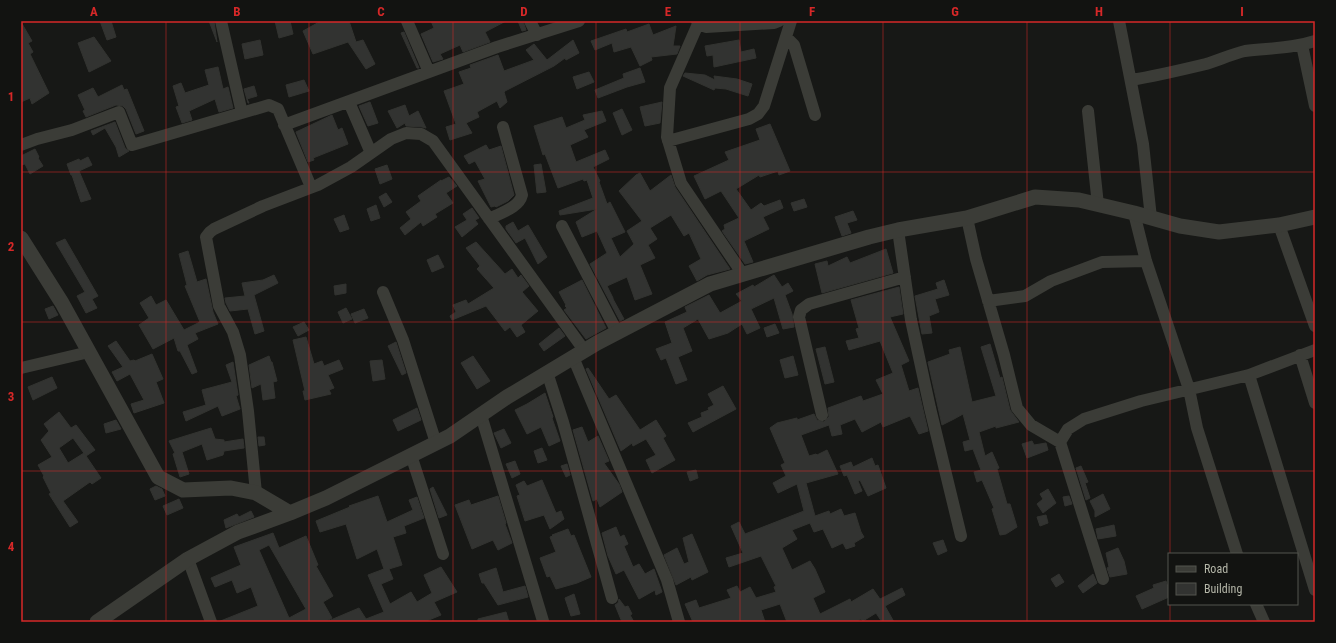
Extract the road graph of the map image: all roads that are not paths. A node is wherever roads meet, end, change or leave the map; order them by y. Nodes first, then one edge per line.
1 (221, 21) edge
2 (407, 21) edge
3 (530, 21) edge
4 (579, 21) edge
5 (779, 21) edge
6 (791, 21) edge
7 (1119, 21) edge
8 (698, 22) edge
9 (537, 35) junction
10 (786, 37) junction
11 (1315, 41) edge
12 (1302, 45) junction
13 (429, 72) junction
14 (1131, 80) junction
15 (349, 102) junction
16 (1315, 106) edge
17 (1088, 111) dead end
18 (242, 113) junction
19 (816, 115) dead end
20 (284, 125) junction
21 (503, 127) dead end
22 (668, 141) junction
23 (21, 145) edge
24 (371, 153) junction
25 (312, 187) junction
26 (1098, 205) junction
27 (1134, 213) junction
28 (1315, 217) edge
29 (967, 218) junction
30 (1151, 218) junction
31 (489, 219) junction
32 (1279, 225) junction
33 (562, 226) dead end
34 (898, 230) junction
35 (21, 238) edge
36 (1146, 262) junction
37 (742, 273) junction
38 (905, 277) junction
39 (383, 292) dead end
40 (988, 300) junction
41 (1315, 326) edge
42 (617, 332) junction
43 (1315, 350) edge
44 (89, 352) junction
45 (578, 354) junction
46 (1300, 355) junction
47 (21, 368) edge
48 (548, 372) junction
49 (1249, 375) junction
50 (1189, 389) junction
51 (1315, 403) edge
52 (481, 415) junction
53 (822, 416) dead end
54 (1060, 442) junction
55 (436, 443) junction
56 (411, 455) junction
57 (256, 493) junction
58 (290, 513) junction
59 (961, 536) dead end
60 (1237, 553) edge
61 (443, 554) dead end
62 (188, 559) junction
63 (1103, 579) dead end
64 (1315, 590) edge
65 (612, 598) dead end
66 (1256, 605) edge
67 (544, 621) dead end
68 (97, 622) edge
69 (211, 622) edge
70 (679, 622) edge
71 (1264, 622) edge

1 - 18 street
2 - 13 street
3 - 9 street
4 - 9 street
5 - 8 street
6 - 10 street
7 - 14 street
8 - 22 street
9 - 13 street
10 - 19 street
10 - 22 street
11 - 12 street
12 - 14 street
12 - 16 street
13 - 15 street
14 - 30 street
15 - 20 street
15 - 24 street
17 - 26 street
18 - 20 street
18 - 23 street
20 - 25 street
21 - 31 street
22 - 37 street
24 - 25 street
24 - 31 street
25 - 57 street
26 - 27 street
26 - 29 street
27 - 30 street
27 - 36 street
28 - 32 street
29 - 34 street
29 - 40 street
30 - 32 street
31 - 45 street
32 - 41 street
33 - 42 street
34 - 37 street
34 - 38 street
35 - 44 street
36 - 40 street
36 - 50 street
37 - 42 street
38 - 53 street
38 - 59 street
39 - 55 street
40 - 54 street
42 - 45 street
43 - 46 street
44 - 47 street
44 - 57 street
45 - 48 street
45 - 70 street
46 - 49 street
46 - 51 street
48 - 52 street
48 - 65 street
49 - 50 street
49 - 64 street
50 - 54 street
50 - 60 street
52 - 55 street
52 - 67 street
54 - 63 street
55 - 56 street
56 - 58 street
56 - 61 street
57 - 58 street
58 - 62 street
62 - 68 street
62 - 69 street
66 - 71 street

